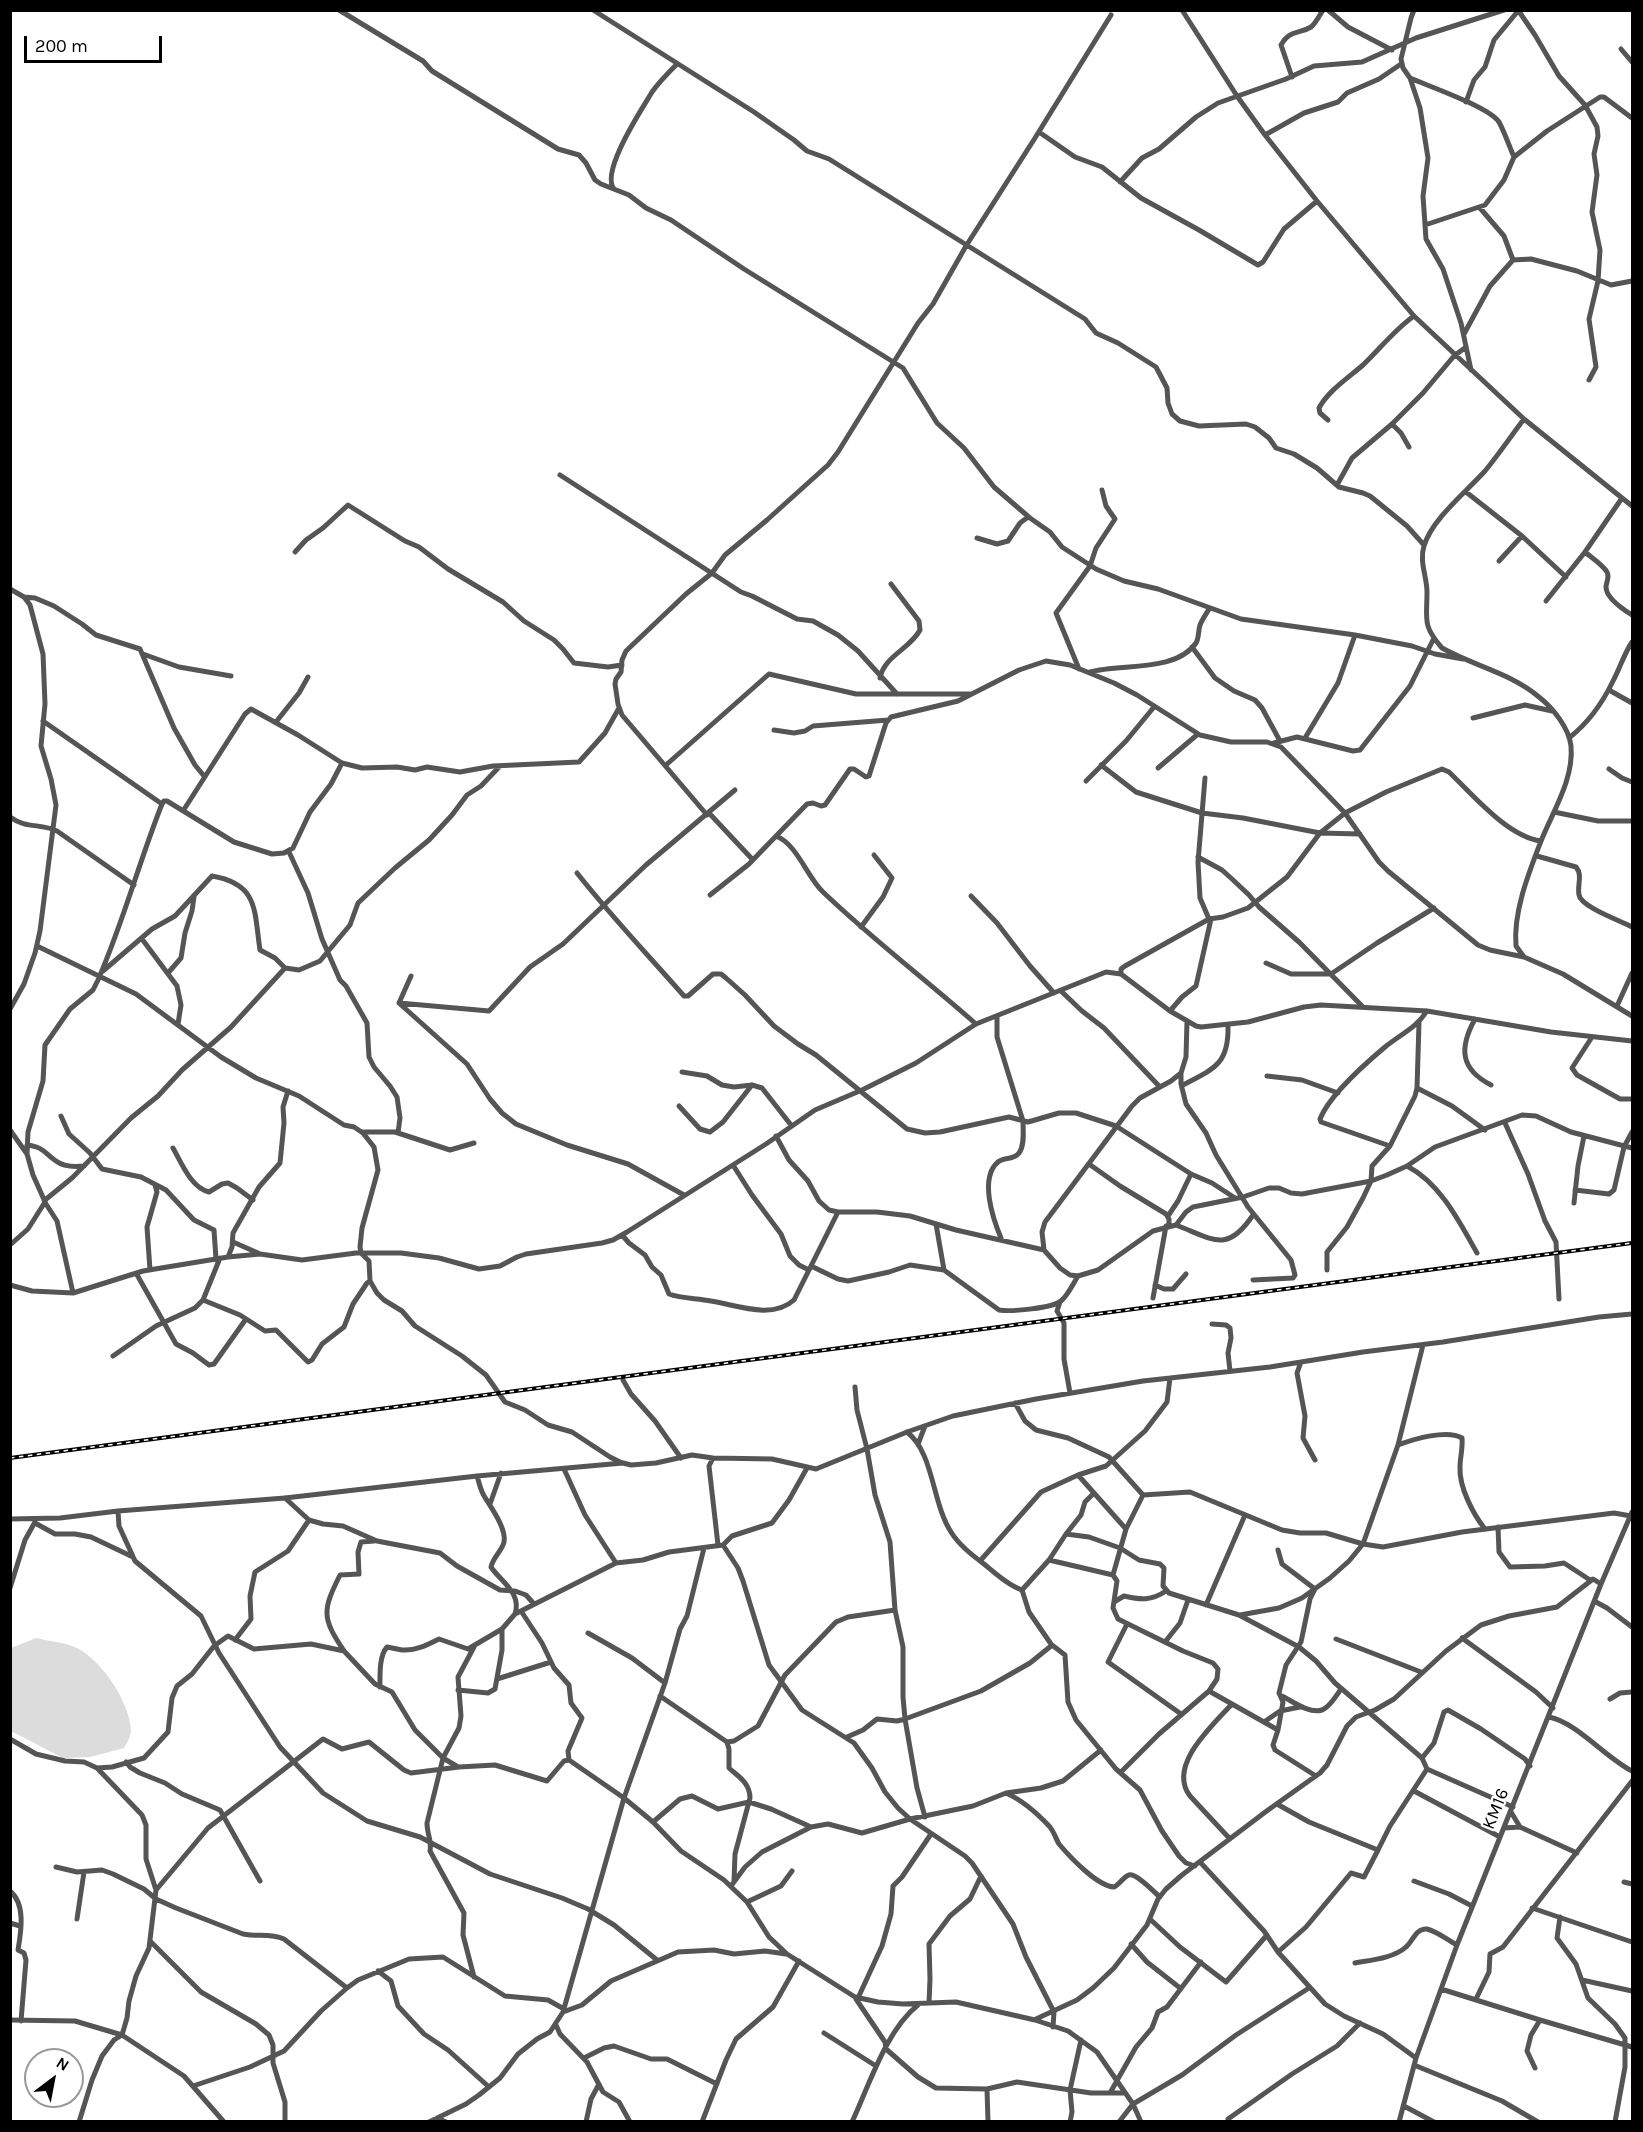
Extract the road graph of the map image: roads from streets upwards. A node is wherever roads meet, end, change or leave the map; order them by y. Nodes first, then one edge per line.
1 (339, 10) edge
2 (593, 10) edge
3 (1182, 10) edge
4 (1325, 10) edge
5 (1414, 10) edge
6 (1504, 10) edge
7 (1518, 11) edge
8 (1111, 15) dead end
9 (1405, 43) junction
10 (1621, 49) dead end
11 (1392, 50) junction
12 (1632, 62) edge
13 (676, 64) junction
14 (1401, 64) junction
15 (1292, 77) junction
16 (1410, 78) junction
17 (1237, 96) junction
18 (1466, 102) junction
19 (1585, 105) junction
20 (1632, 118) edge
21 (1039, 132) junction
22 (1265, 135) junction
23 (1514, 157) junction
24 (1120, 182) junction
25 (615, 190) junction
26 (1317, 201) junction
27 (1480, 208) junction
28 (1425, 225) junction
29 (966, 246) junction
30 (1513, 260) junction
31 (1598, 281) junction
32 (1632, 281) edge
33 (1414, 316) junction
34 (1463, 336) junction
35 (1466, 347) junction
36 (1454, 356) junction
37 (893, 362) junction
38 (1472, 371) junction
39 (1590, 380) dead end
40 (1524, 419) junction
41 (1328, 420) dead end
42 (1392, 424) junction
43 (1409, 447) dead end
44 (560, 475) dead end
45 (1337, 485) junction
46 (1102, 490) dead end
47 (1466, 492) junction
48 (1622, 498) junction
49 (1632, 506) edge
50 (1028, 517) junction
51 (1522, 536) junction
52 (977, 537) dead end
53 (1424, 545) junction
54 (295, 552) dead end
55 (1585, 552) junction
56 (1499, 561) dead end
57 (1090, 566) junction
58 (711, 573) junction
59 (1566, 577) junction
60 (891, 584) dead end
61 (10, 589) edge
62 (24, 597) junction
63 (1546, 601) dead end
64 (1209, 609) junction
65 (1632, 615) edge
66 (1355, 635) junction
67 (1434, 638) junction
68 (1632, 642) edge
69 (1192, 647) junction
70 (1427, 650) junction
71 (143, 654) junction
72 (1463, 659) junction
73 (622, 665) junction
74 (1079, 669) junction
75 (1088, 672) junction
76 (231, 676) dead end
77 (308, 677) dead end
78 (880, 678) junction
79 (1609, 690) junction
80 (897, 694) junction
81 (974, 694) junction
82 (1632, 703) edge
83 (1544, 705) junction
84 (1154, 707) junction
85 (620, 708) junction
86 (1473, 718) dead end
87 (888, 720) junction
88 (43, 721) junction
89 (276, 722) junction
90 (774, 730) dead end
91 (1198, 734) junction
92 (1305, 738) junction
93 (1569, 738) junction
94 (1277, 742) junction
95 (342, 763) junction
96 (666, 765) junction
97 (1101, 765) junction
98 (500, 766) junction
99 (1158, 768) dead end
100 (1609, 769) dead end
101 (204, 776) junction
102 (1205, 778) dead end
103 (1086, 781) dead end
104 (1632, 782) edge
105 (735, 790) dead end
106 (162, 804) junction
107 (183, 811) junction
108 (1554, 812) junction
109 (1202, 813) junction
110 (1345, 813) junction
111 (708, 814) junction
112 (10, 816) edge
113 (1632, 820) edge
114 (52, 828) junction
115 (1320, 833) junction
116 (1360, 834) junction
117 (776, 836) junction
118 (1541, 841) junction
119 (289, 852) junction
120 (874, 855) dead end
121 (1537, 856) junction
122 (1198, 857) junction
123 (753, 860) junction
124 (577, 873) dead end
125 (134, 885) junction
126 (710, 895) dead end
127 (971, 896) dead end
128 (194, 897) junction
129 (1256, 903) junction
130 (602, 905) junction
131 (1434, 908) junction
132 (1210, 919) junction
133 (861, 927) junction
134 (1632, 927) edge
135 (142, 939) junction
136 (37, 946) junction
137 (328, 953) junction
138 (1524, 957) junction
139 (1266, 963) dead end
140 (285, 968) junction
141 (168, 973) junction
142 (1632, 973) edge
143 (101, 974) junction
144 (1121, 974) junction
145 (1331, 974) junction
146 (411, 976) dead end
147 (1061, 991) junction
148 (1054, 993) junction
149 (399, 1003) junction
150 (1617, 1006) junction
151 (1363, 1007) junction
152 (10, 1009) edge
153 (1170, 1011) junction
154 (1427, 1011) junction
155 (997, 1016) junction
156 (1632, 1016) edge
157 (1475, 1019) junction
158 (1187, 1021) junction
159 (1419, 1023) junction
160 (178, 1024) junction
161 (976, 1024) junction
162 (1228, 1026) junction
163 (1592, 1037) junction
164 (1632, 1041) edge
165 (208, 1047) junction
166 (1632, 1047) edge
167 (682, 1072) dead end
168 (1181, 1073) junction
169 (1267, 1076) dead end
170 (1182, 1084) junction
171 (752, 1085) junction
172 (1162, 1085) junction
173 (1491, 1085) dead end
174 (1417, 1088) junction
175 (288, 1091) junction
176 (859, 1091) junction
177 (1338, 1093) junction
178 (1632, 1099) edge
179 (679, 1106) dead end
180 (61, 1116) dead end
181 (1023, 1121) junction
182 (1505, 1123) junction
183 (791, 1125) junction
184 (1116, 1126) junction
185 (10, 1130) edge
186 (1485, 1130) junction
187 (361, 1132) junction
188 (1632, 1132) edge
189 (398, 1133) junction
190 (1584, 1136) junction
191 (13, 1137) edge
192 (776, 1137) junction
193 (474, 1143) dead end
194 (27, 1146) junction
195 (1390, 1146) junction
196 (1624, 1147) junction
197 (173, 1148) dead end
198 (1632, 1148) edge
199 (27, 1154) junction
200 (93, 1157) junction
201 (1089, 1164) junction
202 (733, 1165) junction
203 (84, 1166) junction
204 (1407, 1166) junction
205 (1191, 1174) junction
206 (1371, 1181) junction
207 (156, 1185) junction
208 (1575, 1190) junction
209 (684, 1195) junction
210 (1243, 1197) junction
211 (1235, 1198) junction
212 (253, 1200) junction
213 (45, 1201) junction
214 (1574, 1203) dead end
215 (838, 1212) junction
216 (1253, 1215) junction
217 (1168, 1216) junction
218 (936, 1224) junction
219 (1176, 1225) junction
220 (1167, 1226) junction
221 (622, 1234) junction
222 (1001, 1238) junction
223 (233, 1242) junction
224 (10, 1245) edge
225 (1044, 1250) junction
226 (361, 1253) junction
227 (1477, 1253) dead end
228 (260, 1254) junction
229 (228, 1257) junction
230 (218, 1259) junction
231 (810, 1268) junction
232 (150, 1270) junction
233 (944, 1270) junction
234 (1327, 1270) dead end
235 (136, 1273) junction
236 (1186, 1274) dead end
237 (1078, 1276) junction
238 (1253, 1280) dead end
239 (370, 1281) junction
240 (10, 1285) edge
241 (1155, 1285) junction
242 (73, 1293) junction
243 (1154, 1298) dead end
244 (1559, 1299) dead end
245 (203, 1300) junction
246 (1060, 1302) junction
247 (1632, 1314) edge
248 (246, 1319) junction
249 (165, 1322) junction
250 (1212, 1324) dead end
251 (1423, 1345) junction
252 (113, 1356) dead end
253 (1301, 1362) junction
254 (1230, 1371) junction
255 (1170, 1378) junction
256 (623, 1380) dead end
257 (855, 1387) dead end
258 (1070, 1394) junction
259 (1016, 1403) junction
260 (925, 1426) junction
261 (907, 1432) junction
262 (918, 1444) junction
263 (1398, 1445) junction
264 (867, 1449) junction
265 (701, 1456) junction
266 (681, 1458) junction
267 (713, 1458) junction
268 (1113, 1460) junction
269 (1315, 1461) dead end
270 (623, 1463) junction
271 (709, 1466) junction
272 (807, 1467) junction
273 (564, 1469) junction
274 (501, 1473) junction
275 (1078, 1475) junction
276 (477, 1476) junction
277 (1093, 1494) junction
278 (1143, 1495) junction
279 (285, 1498) junction
280 (490, 1504) junction
281 (118, 1511) junction
282 (1632, 1514) edge
283 (1245, 1515) junction
284 (10, 1519) edge
285 (37, 1520) junction
286 (309, 1520) junction
287 (1498, 1527) junction
288 (1629, 1527) edge
289 (1126, 1529) junction
290 (1485, 1529) junction
291 (1066, 1534) junction
292 (377, 1541) junction
293 (1363, 1544) junction
294 (720, 1545) junction
295 (704, 1548) junction
296 (1120, 1548) junction
297 (1278, 1550) dead end
298 (133, 1557) junction
299 (1049, 1560) junction
300 (980, 1561) junction
301 (616, 1563) junction
302 (1113, 1575) junction
303 (1590, 1580) junction
304 (1602, 1584) junction
305 (10, 1588) edge
306 (1315, 1589) junction
307 (1022, 1590) junction
308 (510, 1591) junction
309 (1166, 1591) junction
310 (1188, 1600) junction
311 (1114, 1602) junction
312 (1596, 1602) junction
313 (534, 1604) junction
314 (1206, 1605) junction
315 (895, 1610) junction
316 (518, 1613) junction
317 (1239, 1615) junction
318 (1127, 1624) junction
319 (1632, 1627) edge
320 (502, 1629) junction
321 (588, 1633) dead end
322 (1462, 1638) junction
323 (1336, 1639) dead end
324 (235, 1640) junction
325 (1165, 1642) junction
326 (1052, 1645) junction
327 (214, 1646) junction
328 (474, 1647) junction
329 (1299, 1647) junction
330 (344, 1652) junction
331 (552, 1662) junction
332 (1421, 1672) junction
333 (497, 1679) junction
334 (781, 1682) junction
335 (665, 1683) junction
336 (380, 1687) junction
337 (1341, 1689) junction
338 (458, 1690) junction
339 (1209, 1691) junction
340 (1632, 1692) edge
341 (1280, 1695) junction
342 (660, 1696) junction
343 (1610, 1699) dead end
344 (1231, 1705) junction
345 (1302, 1707) junction
346 (1553, 1708) junction
347 (1280, 1711) junction
348 (1368, 1712) junction
349 (1181, 1714) junction
350 (1550, 1717) junction
351 (905, 1719) junction
352 (1264, 1722) junction
353 (1278, 1730) junction
354 (847, 1737) junction
355 (10, 1739) edge
356 (727, 1742) junction
357 (1101, 1750) junction
358 (443, 1758) junction
359 (1422, 1758) junction
360 (569, 1760) junction
361 (294, 1761) junction
362 (126, 1762) junction
363 (1530, 1766) junction
364 (459, 1767) junction
365 (97, 1768) junction
366 (1427, 1769) junction
367 (441, 1770) junction
368 (1632, 1771) edge
369 (1120, 1772) junction
370 (1316, 1776) junction
371 (1632, 1781) edge
372 (1032, 1790) junction
373 (1414, 1791) junction
374 (1006, 1793) junction
375 (624, 1798) junction
376 (1022, 1800) junction
377 (749, 1803) junction
378 (1277, 1804) junction
379 (1512, 1809) junction
380 (224, 1814) junction
381 (925, 1817) junction
382 (910, 1819) junction
383 (653, 1822) junction
384 (811, 1827) junction
385 (1520, 1827) junction
386 (1504, 1828) junction
387 (427, 1833) junction
388 (931, 1834) junction
389 (420, 1837) junction
390 (1500, 1838) junction
391 (1230, 1839) junction
392 (432, 1842) junction
393 (1378, 1850) junction
394 (1577, 1853) junction
395 (1197, 1864) junction
396 (56, 1866) dead end
397 (792, 1871) dead end
398 (84, 1872) junction
399 (981, 1876) junction
400 (260, 1881) dead end
401 (1414, 1881) dead end
402 (1624, 1882) dead end
403 (733, 1884) junction
404 (1632, 1884) edge
405 (156, 1890) junction
406 (10, 1891) edge
407 (1160, 1897) junction
408 (156, 1899) junction
409 (747, 1902) junction
410 (1472, 1906) junction
411 (1532, 1908) junction
412 (591, 1911) junction
413 (1560, 1917) junction
414 (77, 1918) dead end
415 (1150, 1920) junction
416 (10, 1923) edge
417 (20, 1926) junction
418 (1267, 1935) junction
419 (769, 1936) junction
420 (150, 1941) junction
421 (1632, 1942) edge
422 (1131, 1944) junction
423 (1457, 1945) junction
424 (765, 1951) junction
425 (1278, 1952) junction
426 (787, 1954) junction
427 (657, 1960) junction
428 (799, 1961) junction
429 (1201, 1962) junction
430 (1355, 1963) dead end
431 (378, 1971) junction
432 (474, 1977) junction
433 (1582, 1980) junction
434 (347, 1988) junction
435 (1180, 1988) junction
436 (1309, 1988) junction
437 (1441, 1989) junction
438 (1632, 1991) edge
439 (857, 1998) junction
440 (1476, 2000) junction
441 (928, 2003) junction
442 (918, 2005) junction
443 (563, 2011) junction
444 (1054, 2012) junction
445 (10, 2020) edge
446 (1035, 2020) junction
447 (1540, 2020) junction
448 (21, 2021) junction
449 (1360, 2023) junction
450 (556, 2025) junction
451 (1053, 2026) junction
452 (550, 2032) junction
453 (824, 2033) dead end
454 (560, 2034) junction
455 (122, 2035) junction
456 (1082, 2040) junction
457 (1629, 2046) edge
458 (886, 2049) junction
459 (274, 2057) junction
460 (584, 2058) junction
461 (1415, 2062) junction
462 (876, 2066) junction
463 (1535, 2068) dead end
464 (1116, 2082) junction
465 (599, 2084) junction
466 (717, 2084) junction
467 (193, 2086) junction
468 (489, 2087) junction
469 (987, 2089) junction
470 (1070, 2090) junction
471 (1110, 2093) junction
472 (1125, 2093) junction
473 (1133, 2104) junction
474 (1404, 2106) junction
475 (437, 2118) junction
476 (1228, 2119) dead end
477 (79, 2121) edge
478 (224, 2121) edge
479 (285, 2121) edge
480 (429, 2121) edge
481 (446, 2121) edge
482 (586, 2121) edge
483 (630, 2121) edge
484 (702, 2121) edge
485 (852, 2121) edge
486 (988, 2121) edge
487 (1070, 2121) edge
488 (1119, 2121) edge
489 (1141, 2121) edge
490 (1399, 2121) edge
491 (1434, 2121) edge
492 (1538, 2121) edge
493 (1615, 2121) edge

1 - 25 street
2 - 13 street
3 - 17 street
4 - 11 street
4 - 15 street
5 - 9 street
6 - 9 street
7 - 18 street
7 - 19 street
8 - 21 street
9 - 11 street
9 - 14 street
10 - 12 street
11 - 15 street
13 - 25 street
13 - 29 street
14 - 16 street
14 - 22 street
15 - 17 street
16 - 18 street
16 - 28 street
17 - 22 street
17 - 24 street
18 - 23 street
19 - 20 street
19 - 23 street
19 - 31 street
21 - 24 street
21 - 29 street
22 - 26 street
23 - 27 street
24 - 26 street
25 - 37 street
26 - 33 street
27 - 28 street
27 - 30 street
28 - 34 street
29 - 37 street
29 - 45 street
30 - 31 street
30 - 34 street
31 - 32 street
31 - 39 street
33 - 36 street
33 - 41 street
34 - 35 street
35 - 36 street
35 - 38 street
36 - 38 street
36 - 42 street
37 - 50 street
37 - 58 street
38 - 40 street
40 - 47 street
40 - 48 street
42 - 43 street
42 - 45 street
44 - 58 street
45 - 53 street
46 - 57 street
47 - 51 street
47 - 53 street
48 - 49 street
48 - 55 street
50 - 52 street
50 - 57 street
51 - 56 street
51 - 59 street
53 - 67 street
54 - 73 street
55 - 59 street
55 - 65 street
57 - 64 street
57 - 74 street
58 - 73 street
58 - 78 street
59 - 63 street
60 - 78 street
61 - 62 street
62 - 71 street
62 - 88 street
64 - 66 street
64 - 69 street
66 - 70 street
66 - 92 street
67 - 70 street
67 - 72 street
68 - 79 street
69 - 75 street
69 - 94 street
70 - 72 street
70 - 92 street
71 - 76 street
71 - 101 street
72 - 83 street
73 - 85 street
74 - 75 street
74 - 81 street
75 - 84 street
77 - 89 street
78 - 80 street
79 - 82 street
79 - 93 street
80 - 81 street
80 - 96 street
81 - 87 street
83 - 86 street
83 - 93 street
84 - 91 street
84 - 97 street
85 - 96 street
85 - 98 street
87 - 90 street
87 - 117 street
88 - 106 street
88 - 114 street
89 - 95 street
89 - 101 street
91 - 94 street
91 - 99 street
92 - 94 street
93 - 108 street
94 - 110 street
95 - 98 street
95 - 119 street
96 - 111 street
97 - 103 street
97 - 109 street
98 - 137 street
100 - 104 street
101 - 107 street
102 - 109 street
105 - 111 street
106 - 107 street
106 - 125 street
107 - 119 street
108 - 113 street
108 - 118 street
109 - 115 street
109 - 122 street
110 - 115 street
110 - 116 street
110 - 118 street
111 - 123 street
111 - 130 street
112 - 114 street
114 - 125 street
114 - 136 street
115 - 116 street
115 - 129 street
116 - 131 street
117 - 123 street
117 - 133 street
118 - 121 street
119 - 137 street
120 - 133 street
121 - 134 street
121 - 138 street
122 - 129 street
122 - 132 street
123 - 126 street
124 - 130 street
125 - 143 street
127 - 148 street
128 - 135 street
128 - 140 street
128 - 141 street
129 - 132 street
129 - 145 street
130 - 149 street
130 - 176 street
131 - 138 street
131 - 145 street
132 - 144 street
132 - 153 street
133 - 161 street
135 - 141 street
135 - 143 street
136 - 143 street
136 - 152 street
137 - 140 street
137 - 189 street
138 - 150 street
139 - 145 street
140 - 165 street
141 - 160 street
142 - 150 street
143 - 160 street
143 - 194 street
144 - 147 street
144 - 153 street
145 - 151 street
146 - 149 street
147 - 148 street
147 - 172 street
148 - 155 street
149 - 209 street
150 - 156 street
151 - 154 street
151 - 162 street
153 - 158 street
154 - 157 street
154 - 159 street
155 - 161 street
155 - 181 street
157 - 163 street
157 - 173 street
158 - 162 street
158 - 168 street
159 - 174 street
159 - 177 street
160 - 165 street
161 - 176 street
162 - 170 street
163 - 164 street
163 - 178 street
164 - 166 street
165 - 175 street
165 - 200 street
167 - 171 street
168 - 170 street
168 - 172 street
169 - 177 street
170 - 172 street
170 - 210 street
171 - 179 street
171 - 183 street
172 - 184 street
174 - 186 street
174 - 195 street
175 - 187 street
175 - 212 street
176 - 181 street
176 - 183 street
177 - 195 street
180 - 200 street
181 - 184 street
181 - 222 street
182 - 186 street
182 - 190 street
182 - 244 street
183 - 192 street
184 - 201 street
184 - 205 street
185 - 191 street
186 - 204 street
187 - 189 street
187 - 226 street
188 - 196 street
189 - 193 street
190 - 196 street
190 - 208 street
191 - 199 street
192 - 202 street
192 - 215 street
194 - 199 street
194 - 203 street
195 - 206 street
196 - 198 street
196 - 208 street
197 - 212 street
199 - 213 street
200 - 203 street
200 - 207 street
201 - 217 street
201 - 225 street
202 - 209 street
202 - 231 street
203 - 213 street
204 - 206 street
204 - 227 street
205 - 211 street
205 - 217 street
206 - 210 street
206 - 234 street
207 - 230 street
207 - 232 street
208 - 214 street
209 - 221 street
210 - 211 street
210 - 216 street
211 - 219 street
212 - 223 street
213 - 224 street
213 - 242 street
215 - 218 street
215 - 231 street
216 - 219 street
216 - 238 street
217 - 220 street
218 - 222 street
218 - 233 street
219 - 220 street
220 - 237 street
220 - 241 street
221 - 226 street
221 - 231 street
222 - 225 street
223 - 228 street
223 - 229 street
225 - 237 street
226 - 228 street
226 - 239 street
228 - 229 street
229 - 230 street
230 - 232 street
230 - 245 street
231 - 233 street
232 - 235 street
233 - 246 street
235 - 242 street
235 - 249 street
236 - 241 street
237 - 246 street
239 - 248 street
239 - 270 street
240 - 242 street
241 - 243 street
245 - 248 street
245 - 249 street
246 - 258 street
247 - 251 street
248 - 249 street
249 - 252 street
250 - 254 street
251 - 253 street
251 - 263 street
253 - 254 street
253 - 269 street
254 - 255 street
255 - 258 street
255 - 268 street
256 - 266 street
257 - 264 street
258 - 259 street
259 - 260 street
259 - 268 street
260 - 261 street
260 - 262 street
261 - 262 street
261 - 264 street
262 - 300 street
263 - 290 street
263 - 293 street
264 - 272 street
264 - 315 street
265 - 266 street
265 - 267 street
265 - 271 street
266 - 270 street
267 - 271 street
267 - 272 street
268 - 275 street
268 - 278 street
270 - 273 street
271 - 294 street
272 - 294 street
273 - 274 street
273 - 301 street
274 - 276 street
274 - 280 street
275 - 277 street
275 - 300 street
276 - 279 street
276 - 280 street
277 - 289 street
277 - 291 street
278 - 283 street
278 - 289 street
279 - 281 street
279 - 286 street
280 - 308 street
281 - 285 street
281 - 298 street
282 - 287 street
282 - 288 street, KM16
283 - 293 street
283 - 314 street
284 - 285 street
285 - 298 street
285 - 305 street
286 - 292 street
286 - 324 street
287 - 290 street
287 - 303 street
288 - 304 street, KM16
289 - 296 street
290 - 293 street
291 - 296 street
291 - 299 street
292 - 308 street
292 - 330 street
293 - 306 street
294 - 295 street
294 - 334 street
295 - 301 street
295 - 335 street
296 - 302 street
296 - 309 street
297 - 306 street
298 - 327 street
299 - 302 street
299 - 307 street
300 - 307 street
301 - 313 street
302 - 311 street
303 - 304 street
303 - 322 street
304 - 312 street, KM16
306 - 317 street
306 - 329 street
307 - 326 street
308 - 313 street
308 - 316 street
309 - 310 street
309 - 311 street
310 - 314 street
310 - 325 street
311 - 318 street
312 - 319 street
312 - 346 street, KM16
313 - 316 street
314 - 317 street
315 - 334 street
315 - 351 street
316 - 320 street
316 - 331 street
317 - 329 street
318 - 325 street
318 - 349 street
320 - 328 street
320 - 333 street
321 - 335 street
322 - 332 street
322 - 346 street
323 - 332 street
324 - 327 street
324 - 330 street
325 - 339 street
326 - 351 street
326 - 357 street
327 - 361 street
327 - 362 street
328 - 336 street
328 - 338 street
329 - 337 street
329 - 341 street
330 - 336 street
331 - 333 street
331 - 360 street
332 - 348 street
333 - 338 street
334 - 354 street
334 - 356 street
335 - 342 street
336 - 358 street
337 - 345 street
337 - 348 street
338 - 358 street
339 - 344 street
339 - 349 street
340 - 343 street
341 - 345 street
341 - 347 street
342 - 356 street
342 - 375 street
344 - 352 street
344 - 391 street
345 - 347 street
346 - 350 street, KM16
347 - 352 street
347 - 353 street
348 - 359 street
348 - 370 street
349 - 369 street
350 - 363 street, KM16
350 - 368 street
351 - 354 street
351 - 381 street
352 - 353 street
353 - 370 street
354 - 382 street
355 - 365 street
356 - 377 street
357 - 369 street
357 - 372 street
358 - 364 street
358 - 367 street
359 - 363 street
359 - 366 street
360 - 364 street
360 - 375 street
361 - 367 street
361 - 380 street
361 - 389 street
362 - 365 street
362 - 380 street
363 - 379 street, KM16
364 - 367 street
365 - 405 street
366 - 373 street
366 - 379 street
367 - 387 street
369 - 395 street
370 - 378 street
371 - 394 street
372 - 374 street
372 - 376 street
373 - 390 street
373 - 393 street
374 - 376 street
374 - 381 street
375 - 383 street
375 - 412 street
376 - 407 street
377 - 383 street
377 - 384 street
377 - 403 street
378 - 391 street
378 - 393 street
379 - 385 street
379 - 386 street, KM16
380 - 400 street
380 - 405 street
381 - 382 street
382 - 384 street
382 - 388 street
383 - 403 street
384 - 403 street
385 - 386 street
385 - 394 street
386 - 390 street, KM16
387 - 389 street
387 - 392 street
388 - 399 street
388 - 439 street
389 - 392 street
390 - 410 street, KM16
391 - 395 street
392 - 412 street
392 - 432 street
393 - 425 street
394 - 411 street
395 - 407 street
395 - 418 street
396 - 398 street
397 - 409 street
398 - 408 street
398 - 414 street
399 - 441 street
399 - 444 street
401 - 410 street
402 - 404 street
403 - 409 street
405 - 408 street
406 - 417 street
407 - 415 street
408 - 420 street
408 - 434 street
409 - 419 street
410 - 423 street, KM16
411 - 413 street
411 - 440 street
412 - 427 street
412 - 443 street
413 - 421 street
413 - 433 street
415 - 422 street
415 - 429 street
416 - 417 street
417 - 448 street
418 - 425 street
418 - 429 street
419 - 424 street
419 - 426 street
420 - 455 street
420 - 459 street
422 - 435 street
422 - 444 street
423 - 430 street
423 - 437 street, KM16
424 - 426 street
424 - 427 street
425 - 436 street
426 - 428 street
427 - 443 street
428 - 439 street
428 - 466 street
429 - 435 street
431 - 432 street
431 - 434 street
431 - 468 street
432 - 443 street
433 - 438 street
433 - 457 street
434 - 459 street
435 - 464 street
436 - 449 street
436 - 473 street
437 - 440 street
437 - 461 street, KM16
439 - 442 street
439 - 458 street
440 - 447 street
441 - 442 street
441 - 446 street
442 - 458 street
443 - 450 street
444 - 446 street
444 - 451 street
445 - 448 street
446 - 451 street
447 - 457 street
447 - 463 street
448 - 455 street
449 - 461 street
449 - 476 street
450 - 452 street
450 - 454 street
451 - 456 street
452 - 454 street
452 - 468 street
453 - 462 street
454 - 460 street
455 - 467 street
455 - 477 street
456 - 464 street
456 - 470 street
457 - 493 street
458 - 462 street
458 - 469 street
459 - 467 street
459 - 479 street
460 - 465 street
460 - 466 street
461 - 474 street, KM16
461 - 492 street
462 - 485 street
464 - 471 street
464 - 472 street
465 - 482 street
465 - 483 street
466 - 484 street
467 - 478 street
468 - 475 street
469 - 470 street
469 - 486 street
470 - 471 street
470 - 487 street
471 - 472 street
472 - 473 street
473 - 488 street
473 - 489 street
474 - 490 street, KM16
474 - 491 street
475 - 480 street
475 - 481 street

